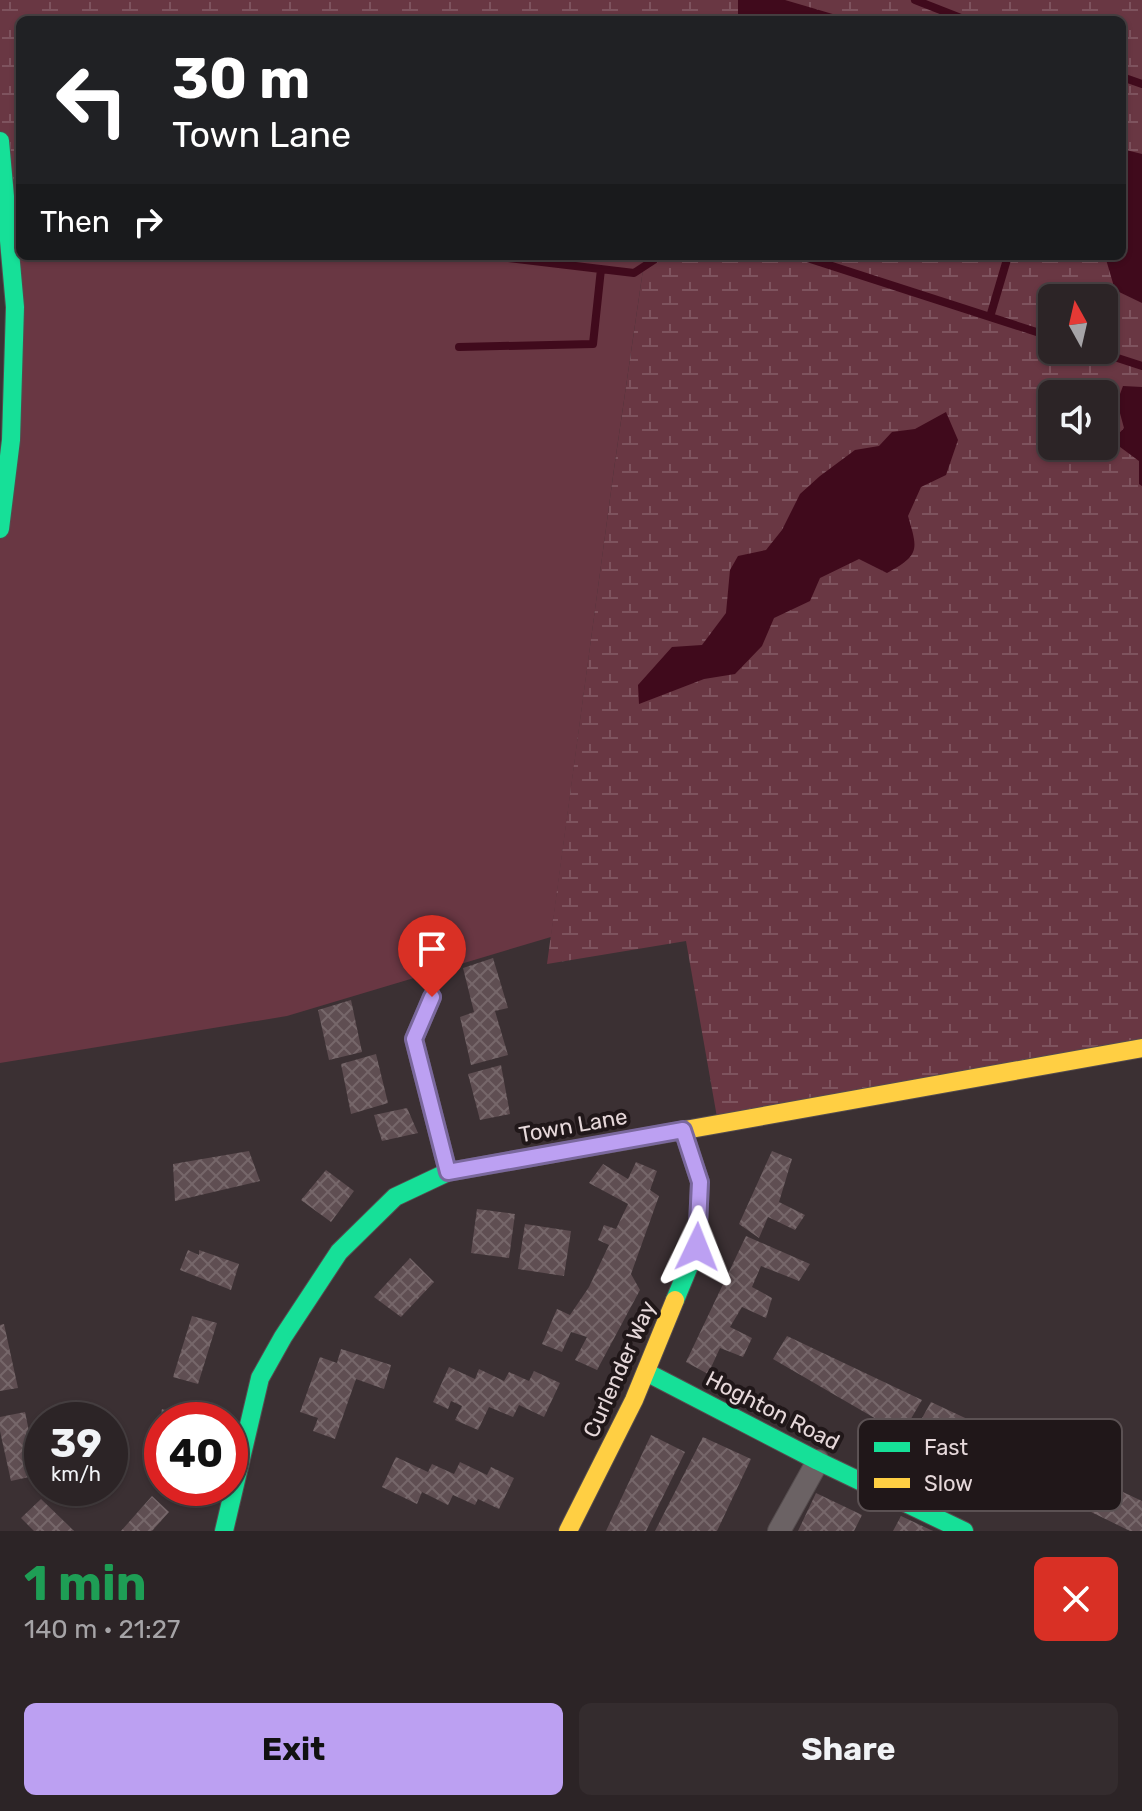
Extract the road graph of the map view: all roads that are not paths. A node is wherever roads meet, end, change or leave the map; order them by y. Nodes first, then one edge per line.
1 (0, 141) edge
2 (0, 529) edge
3 (432, 997) dead end
4 (1142, 1048) edge
5 (683, 1130) junction
6 (448, 1172) junction
7 (646, 1372) junction
8 (818, 1461) junction
9 (858, 1480) edge
10 (922, 1511) edge
11 (224, 1531) edge
12 (568, 1531) edge
13 (779, 1531) edge
14 (964, 1531) edge

1 - 2 street
3 - 6 street
4 - 5 street, Town Lane
5 - 6 street, Town Lane
5 - 7 street, Curlender Way
6 - 11 street, Town Lane
7 - 8 street, Hoghton Road
7 - 12 street, Curlender Way
8 - 9 street, Hoghton Road
8 - 13 street
10 - 14 street, Hoghton Road

